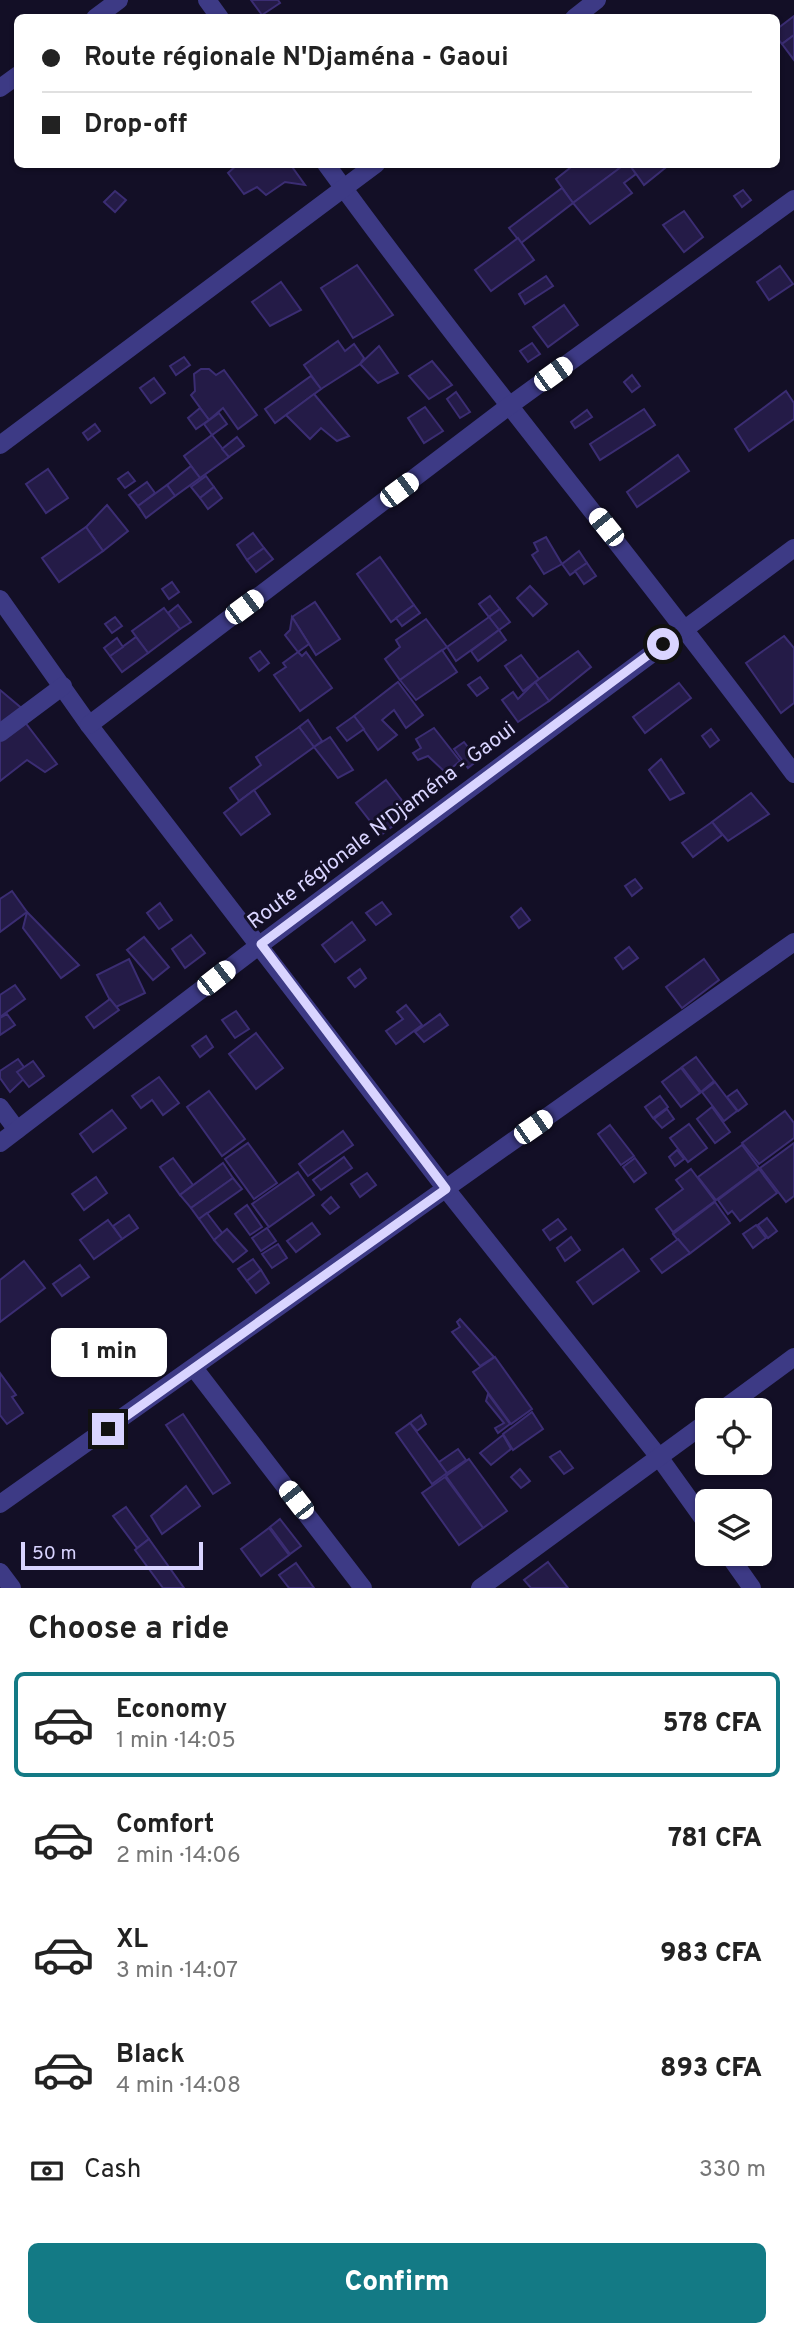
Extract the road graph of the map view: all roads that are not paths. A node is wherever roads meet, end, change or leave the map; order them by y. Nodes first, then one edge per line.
1 (119, 0) edge
2 (597, 0) edge
3 (100, 14) edge
4 (579, 14) edge
5 (329, 168) edge
6 (371, 168) edge
7 (344, 189) junction
8 (794, 198) edge
9 (509, 406) junction
10 (0, 445) edge
11 (794, 548) edge
12 (0, 599) edge
13 (686, 628) junction
14 (63, 686) junction
15 (89, 725) junction
16 (0, 733) edge
17 (794, 774) edge
18 (794, 942) edge
19 (261, 944) junction
20 (0, 1107) edge
21 (17, 1130) junction
22 (0, 1143) edge
23 (446, 1189) junction
24 (794, 1357) edge
25 (194, 1368) junction
26 (738, 1398) edge
27 (695, 1431) edge
28 (659, 1457) junction
29 (0, 1504) edge
30 (695, 1507) edge
31 (736, 1566) edge
32 (0, 1572) edge
33 (12, 1588) edge
34 (363, 1588) edge
35 (480, 1588) edge
36 (752, 1588) edge

1 - 3 street
2 - 4 street
5 - 7 street
6 - 7 street
7 - 9 street
7 - 10 street
8 - 9 street
9 - 13 street
9 - 15 street
11 - 13 street, Route régionale N'Djaména - Gaoui
12 - 14 street
13 - 17 street
13 - 19 street, Route régionale N'Djaména - Gaoui
14 - 15 street
14 - 16 street
15 - 19 street
18 - 23 street
19 - 21 street, Route régionale N'Djaména - Gaoui
19 - 23 street
20 - 21 street
21 - 22 street, Route régionale N'Djaména - Gaoui
23 - 25 street
23 - 28 street
24 - 26 street
25 - 29 street
25 - 34 street
27 - 28 street
28 - 30 street
28 - 35 street
31 - 36 street
32 - 33 street

